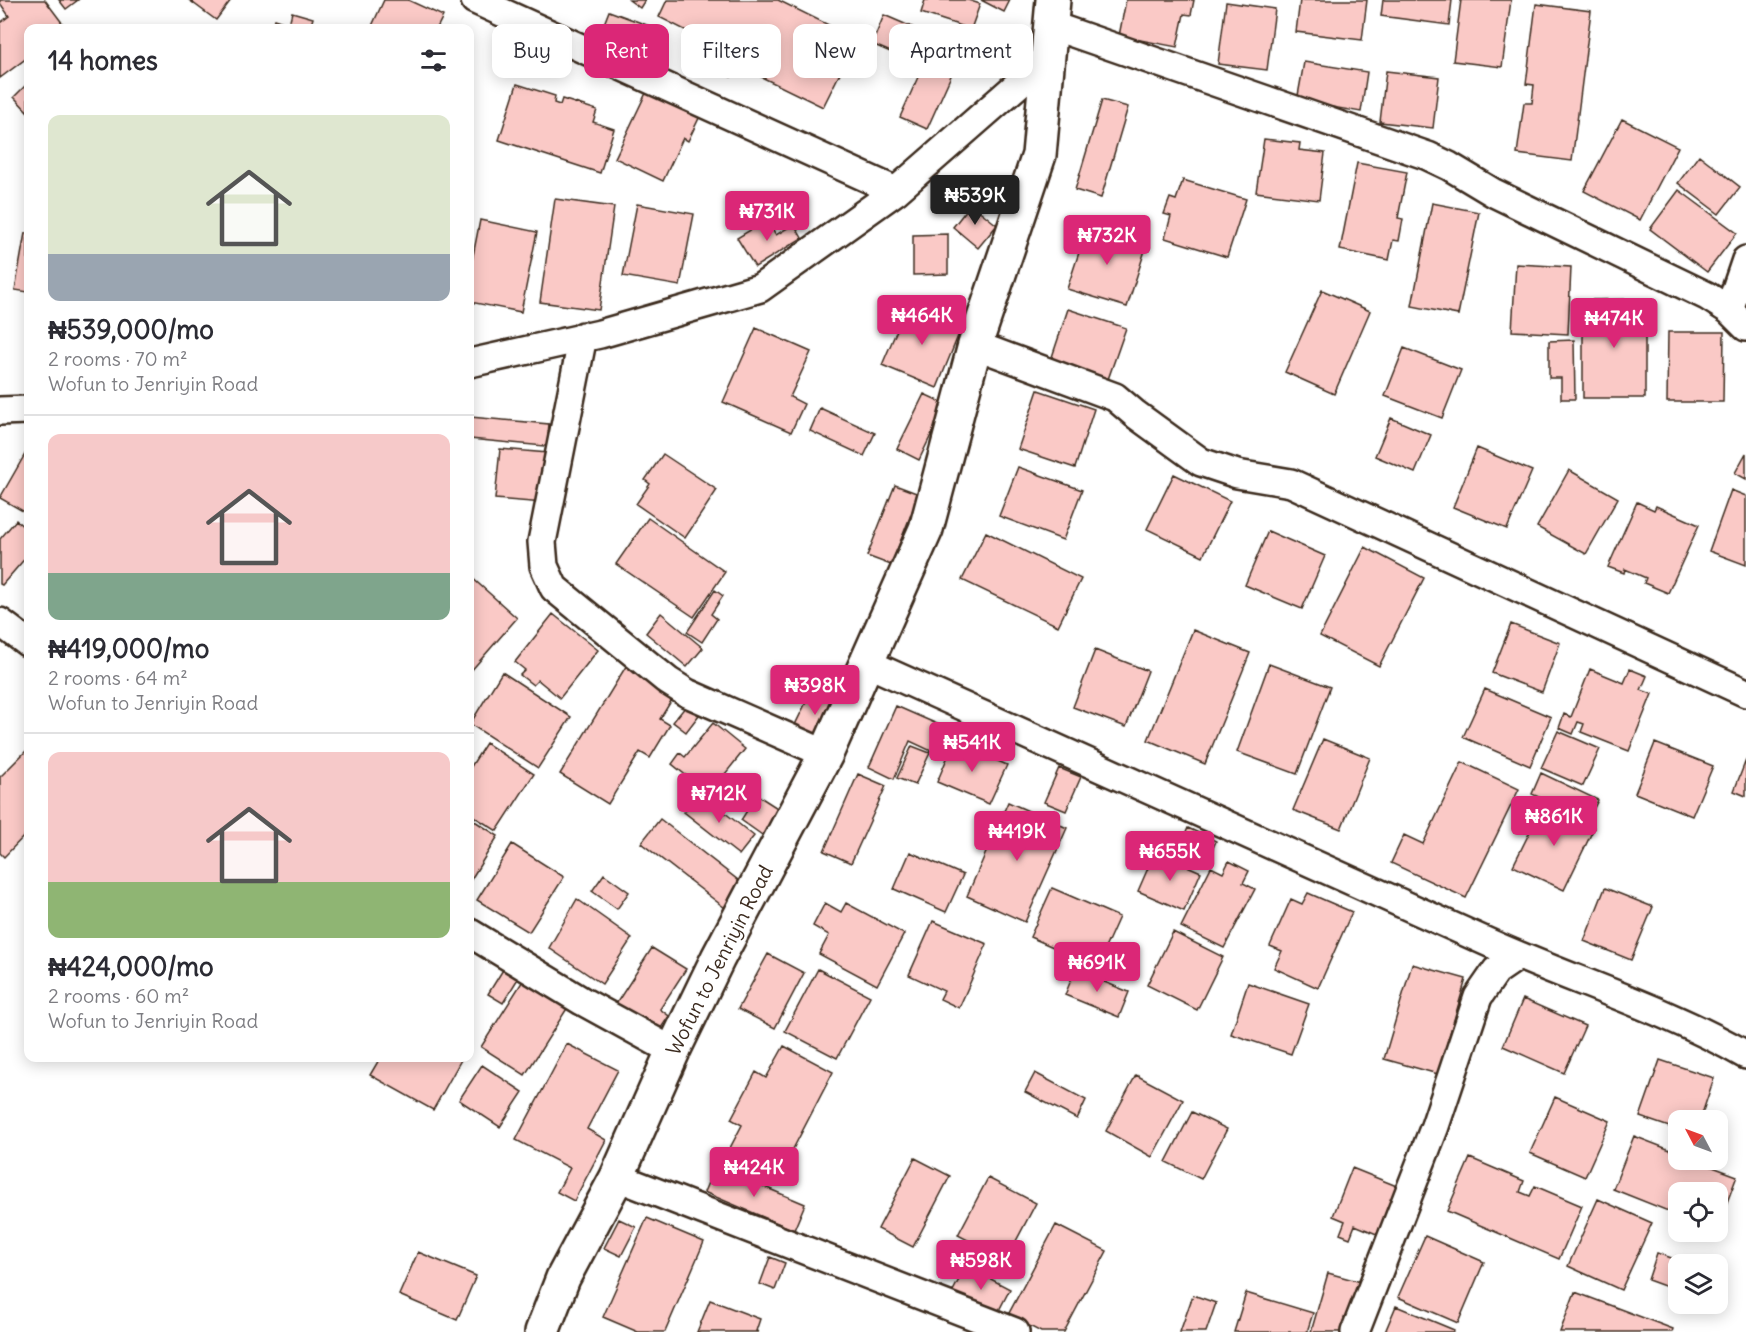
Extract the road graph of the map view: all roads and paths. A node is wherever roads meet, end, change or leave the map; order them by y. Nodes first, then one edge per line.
1 (475, 0) edge
2 (1052, 13) edge
3 (1047, 59) junction
4 (896, 191) junction
5 (1746, 260) edge
6 (1737, 319) edge
7 (583, 336) junction
8 (975, 345) junction
9 (474, 362) edge
10 (24, 410) edge
11 (0, 411) edge
12 (0, 622) edge
13 (24, 640) edge
14 (867, 663) junction
15 (1746, 693) edge
16 (826, 754) junction
17 (474, 935) edge
18 (1518, 956) junction
19 (673, 1051) junction
20 (1746, 1056) edge
21 (617, 1177) junction
22 (542, 1332) edge
23 (1015, 1332) edge
24 (1355, 1332) edge

1 - 4 street
2 - 3 street, Wofun to Jenriyin Road
2 - 6 street
3 - 4 street
3 - 8 street, Wofun to Jenriyin Road
4 - 7 street
5 - 6 street
7 - 9 street
7 - 16 street
8 - 14 street, Wofun to Jenriyin Road
8 - 15 street
10 - 11 street
12 - 13 street
14 - 16 street, Wofun to Jenriyin Road
14 - 18 street
16 - 19 street, Wofun to Jenriyin Road
17 - 19 street
18 - 20 street
18 - 24 street
19 - 21 street, Wofun to Jenriyin Road
21 - 22 street, Wofun to Jenriyin Road
21 - 23 street

